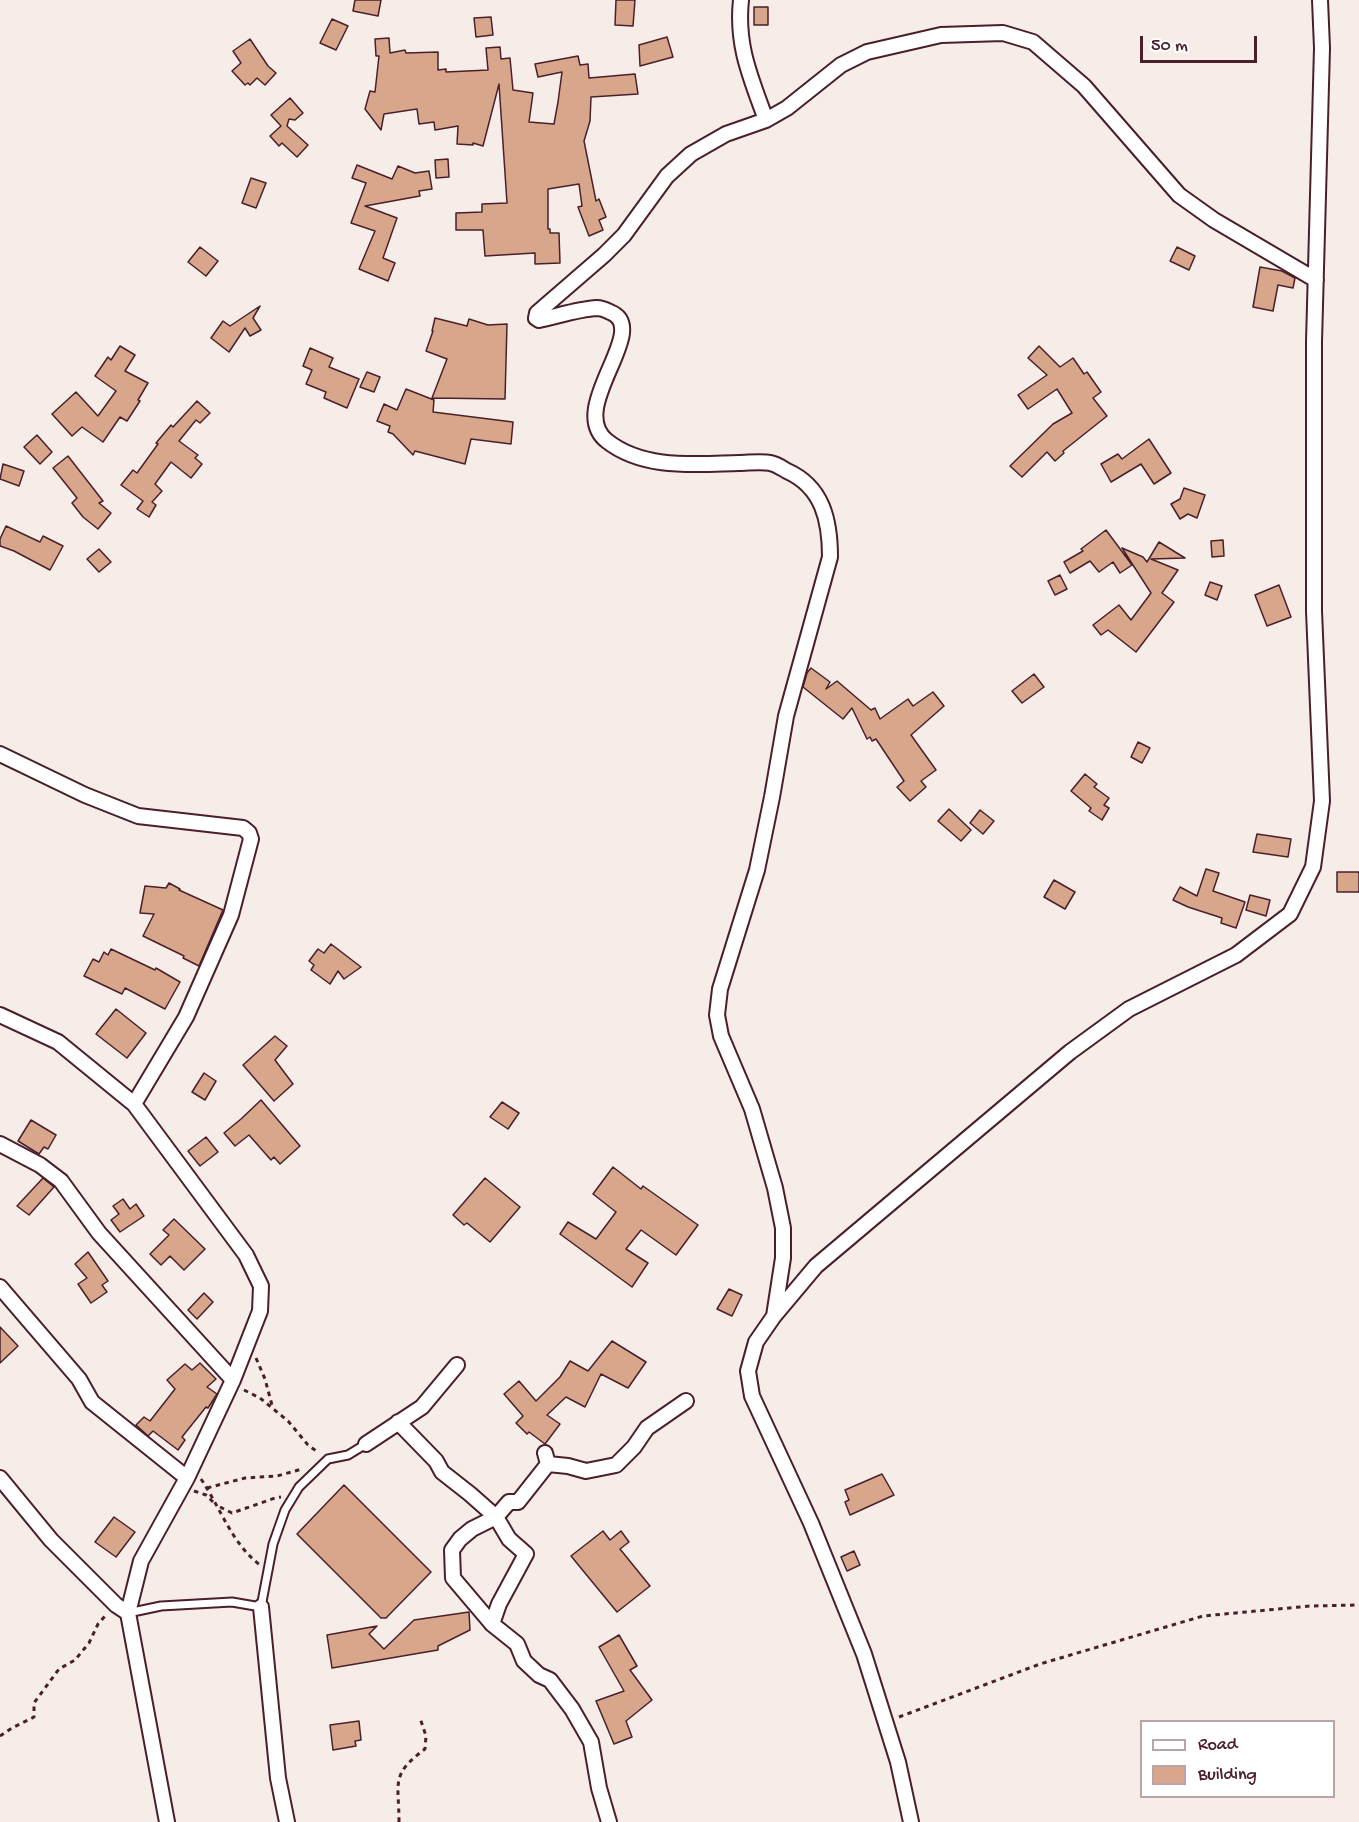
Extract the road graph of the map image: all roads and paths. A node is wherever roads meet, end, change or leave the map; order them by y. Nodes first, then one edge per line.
1 (741, 0) edge
2 (1320, 0) edge
3 (766, 120) junction
4 (1316, 280) junction
5 (0, 754) edge
6 (0, 1015) edge
7 (134, 1104) junction
8 (0, 1144) edge
9 (0, 1287) edge
10 (774, 1316) junction
11 (244, 1352) junction
12 (457, 1365) dead end
13 (233, 1380) junction
14 (686, 1401) dead end
15 (273, 1409) junction
16 (398, 1422) junction
17 (366, 1444) joint
18 (327, 1459) junction
19 (316, 1468) junction
20 (187, 1477) junction
21 (0, 1478) edge
22 (207, 1488) junction
23 (292, 1497) junction
24 (216, 1504) junction
25 (496, 1517) junction
26 (267, 1570) junction
27 (116, 1605) junction
28 (1359, 1605) edge
29 (261, 1607) junction
30 (128, 1613) junction
31 (492, 1624) junction
32 (420, 1718) dead end
33 (886, 1722) junction
34 (0, 1736) edge
35 (167, 1822) edge
36 (286, 1822) edge
37 (399, 1822) edge
38 (609, 1822) edge
39 (911, 1822) edge

1 - 3 street
2 - 4 street
3 - 4 street
3 - 10 street
4 - 10 street
5 - 7 street
6 - 7 street
7 - 11 street
8 - 13 street
9 - 20 street
10 - 33 street
11 - 13 street
11 - 15 path
12 - 16 street
13 - 15 path
13 - 20 street
14 - 25 street
15 - 18 path
16 - 17 street
16 - 25 street
17 - 18 lane
18 - 19 lane
19 - 22 path
19 - 23 lane
20 - 22 path
20 - 24 path
20 - 30 street
21 - 27 street
22 - 24 path
23 - 24 path
23 - 26 lane
24 - 26 path
25 - 31 street
25 - 31 street
26 - 29 lane
27 - 30 street
27 - 34 path
28 - 33 path
29 - 30 lane
29 - 36 street
30 - 35 street
31 - 38 street
32 - 37 path
33 - 39 street

